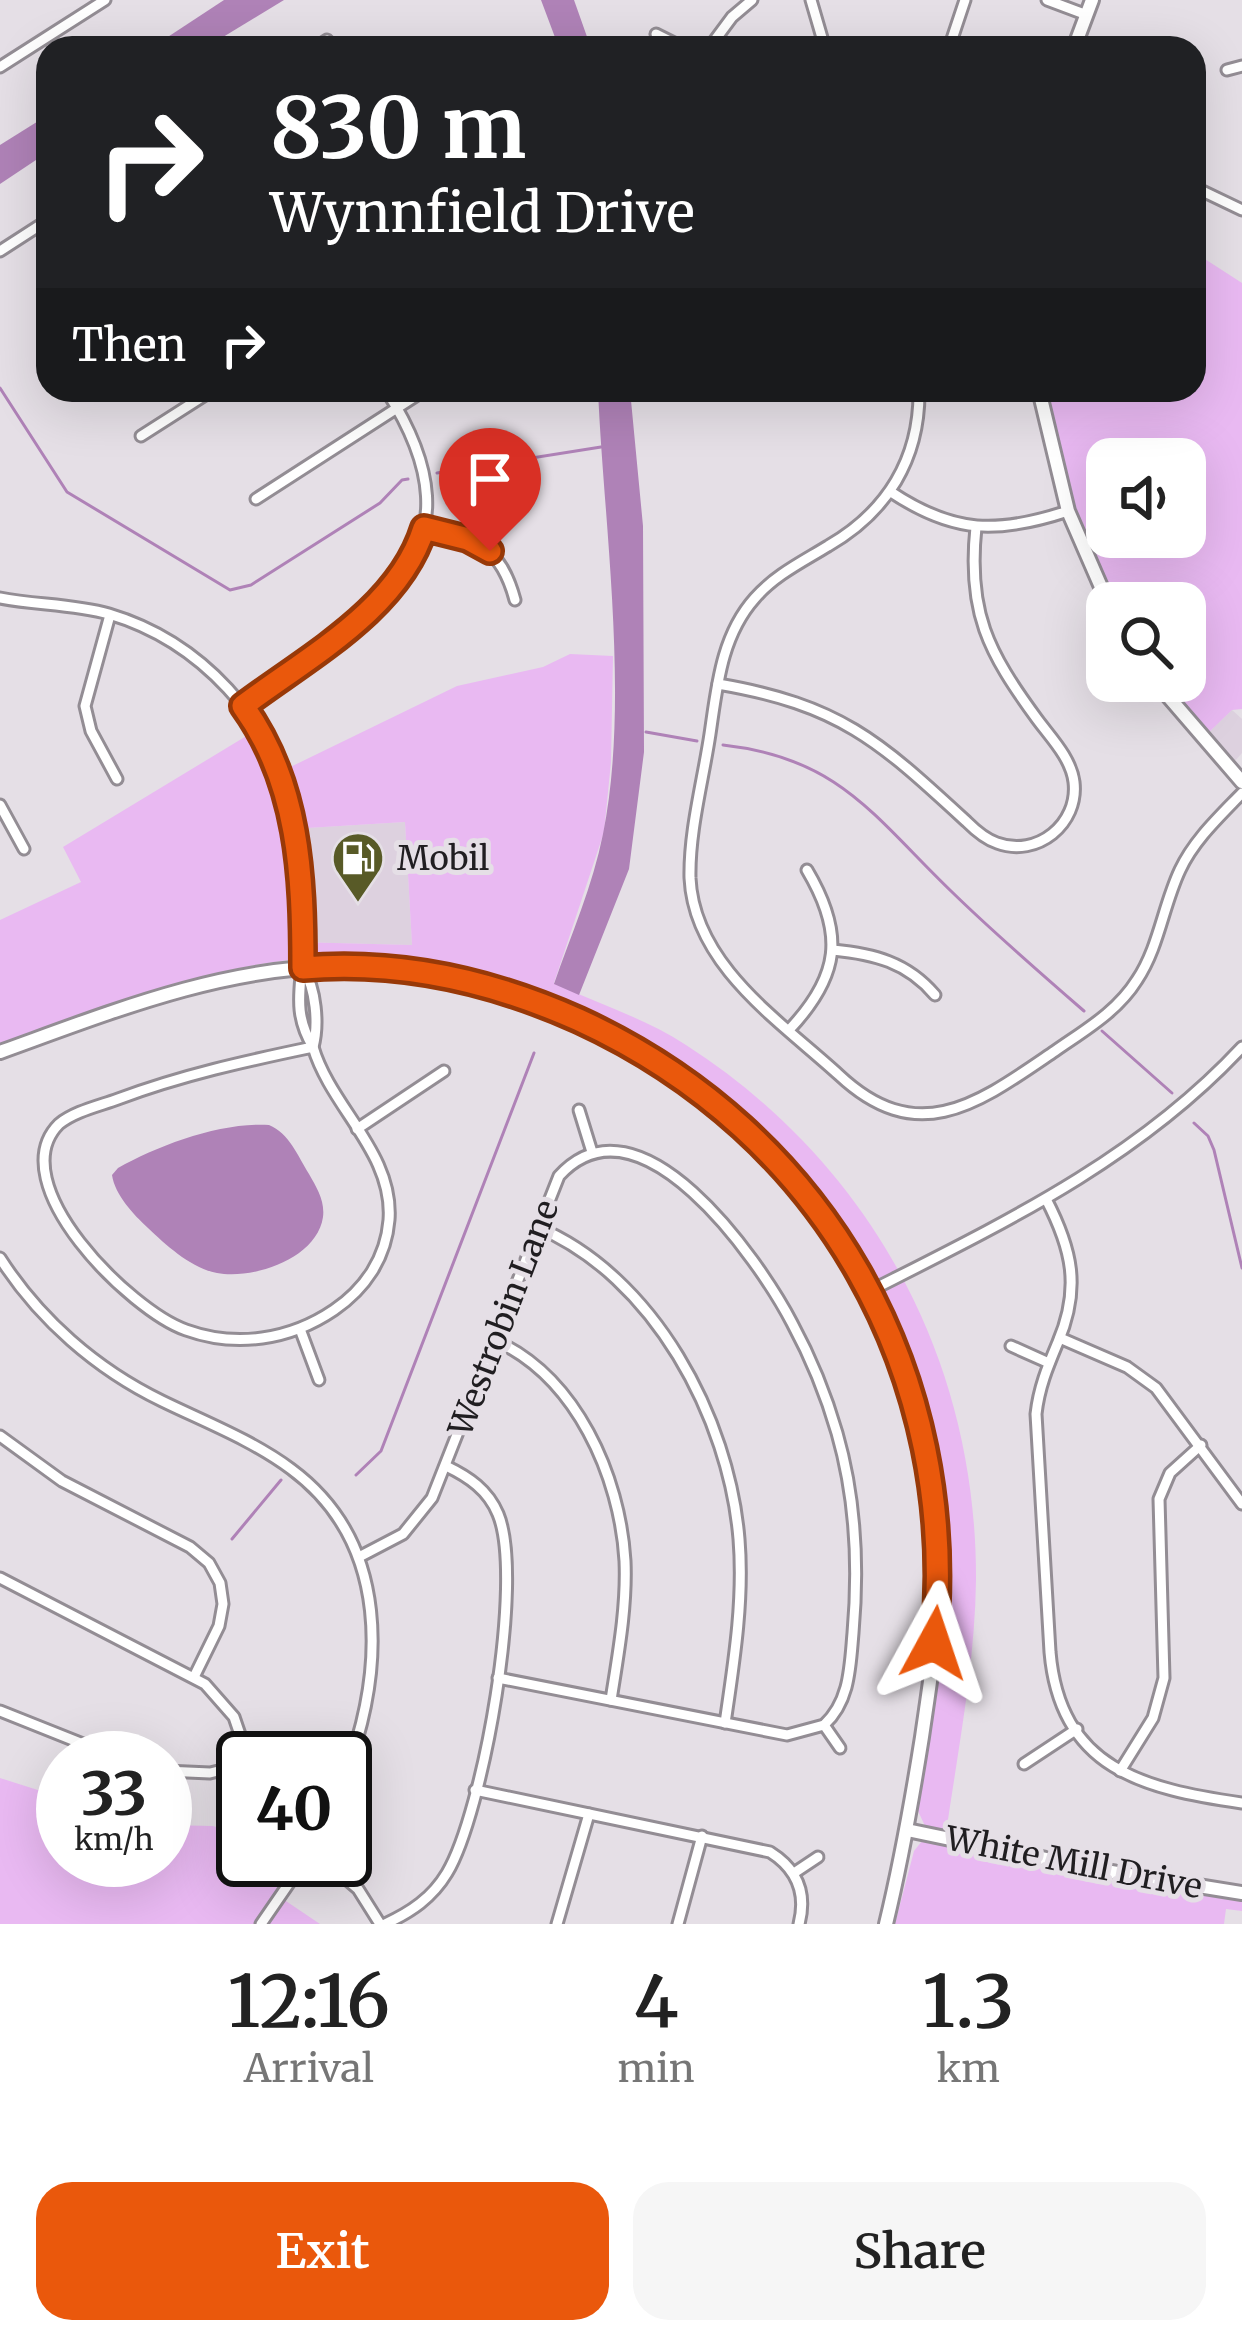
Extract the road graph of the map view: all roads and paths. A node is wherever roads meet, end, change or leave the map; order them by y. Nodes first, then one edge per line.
1 (752, 0) edge
2 (811, 0) edge
3 (965, 0) edge
4 (1047, 0) edge
5 (1092, 0) edge
6 (96, 2) edge
7 (1087, 15) junction
8 (656, 34) dead end
9 (46, 36) edge
10 (660, 36) edge
11 (718, 36) edge
12 (822, 36) edge
13 (953, 36) edge
14 (1079, 36) edge
15 (36, 43) edge
16 (1242, 66) edge
17 (0, 67) edge
18 (1227, 70) dead end
19 (1206, 193) edge
20 (1242, 210) edge
21 (36, 228) edge
22 (0, 251) edge
23 (194, 402) edge
24 (394, 402) edge
25 (406, 402) edge
26 (917, 402) edge
27 (1042, 402) edge
28 (398, 407) junction
29 (141, 436) dead end
30 (891, 492) junction
31 (256, 500) dead end
32 (1068, 511) junction
33 (976, 527) junction
34 (424, 528) junction
35 (1099, 582) edge
36 (0, 598) edge
37 (515, 601) dead end
38 (110, 615) junction
39 (718, 684) junction
40 (1173, 702) edge
41 (243, 706) junction
42 (117, 779) dead end
43 (1242, 782) edge
44 (1242, 793) edge
45 (0, 805) edge
46 (24, 849) dead end
47 (807, 870) dead end
48 (833, 950) junction
49 (303, 968) junction
50 (935, 995) dead end
51 (789, 1030) junction
52 (313, 1047) junction
53 (1242, 1047) edge
54 (0, 1052) edge
55 (444, 1070) dead end
56 (579, 1110) dead end
57 (357, 1129) junction
58 (592, 1152) junction
59 (1046, 1199) junction
60 (537, 1227) junction
61 (0, 1258) edge
62 (870, 1292) junction
63 (300, 1329) junction
64 (1060, 1338) junction
65 (494, 1340) junction
66 (1011, 1346) dead end
67 (1048, 1363) junction
68 (319, 1380) dead end
69 (0, 1436) edge
70 (1201, 1445) junction
71 (446, 1466) junction
72 (1242, 1504) edge
73 (359, 1557) junction
74 (0, 1578) edge
75 (194, 1677) junction
76 (498, 1678) junction
77 (611, 1700) junction
78 (0, 1711) edge
79 (725, 1723) junction
80 (824, 1725) junction
81 (1077, 1729) junction
82 (50, 1731) edge
83 (235, 1731) edge
84 (358, 1731) edge
85 (840, 1748) dead end
86 (1024, 1765) dead end
87 (1120, 1771) junction
88 (475, 1790) junction
89 (1242, 1803) edge
90 (589, 1814) junction
91 (907, 1830) junction
92 (702, 1836) junction
93 (818, 1857) dead end
94 (794, 1873) junction
95 (286, 1887) edge
96 (356, 1887) edge
97 (1242, 1893) edge
98 (261, 1924) edge
99 (382, 1924) edge
100 (557, 1924) edge
101 (678, 1924) edge
102 (800, 1924) edge
103 (886, 1924) edge

1 - 11 street
2 - 12 street
3 - 13 street
4 - 7 street
5 - 7 street
6 - 9 street
7 - 14 street
8 - 10 street
15 - 17 street
16 - 18 street
19 - 20 street
21 - 22 street
23 - 29 street
24 - 28 street
25 - 28 street
26 - 30 street
27 - 32 street
28 - 31 street
28 - 34 street
30 - 33 street
30 - 39 street
32 - 33 street
32 - 35 street
33 - 39 street
34 - 37 street
34 - 41 street
36 - 38 street
38 - 41 street
38 - 42 street
39 - 51 street
40 - 43 street
41 - 49 street
44 - 51 street
45 - 46 street
47 - 48 street
48 - 50 street
48 - 51 street
49 - 52 street
49 - 54 street
49 - 62 street
52 - 57 street
52 - 63 street
53 - 59 street
55 - 57 street
56 - 58 street
57 - 63 street
58 - 60 street, Westrobin Lane
58 - 80 street
59 - 62 street
59 - 64 street
60 - 65 street, Westrobin Lane
60 - 79 street
61 - 73 street
62 - 91 street
63 - 68 street
64 - 67 street
64 - 70 street
65 - 71 street, Westrobin Lane
65 - 77 street
66 - 67 street
67 - 81 street
69 - 75 street
70 - 72 street
70 - 87 street
71 - 73 street, Westrobin Lane
71 - 76 street
73 - 84 street
74 - 75 street
75 - 83 street
76 - 77 street
76 - 88 street
77 - 79 street
78 - 82 street
79 - 80 street
80 - 85 street
81 - 86 street
81 - 87 street
87 - 89 street
88 - 90 street
88 - 99 street
90 - 92 street
90 - 100 street
91 - 97 street, White Mill Drive
91 - 103 street
92 - 94 street
92 - 101 street
93 - 94 street
94 - 102 street
95 - 98 street
96 - 99 street

